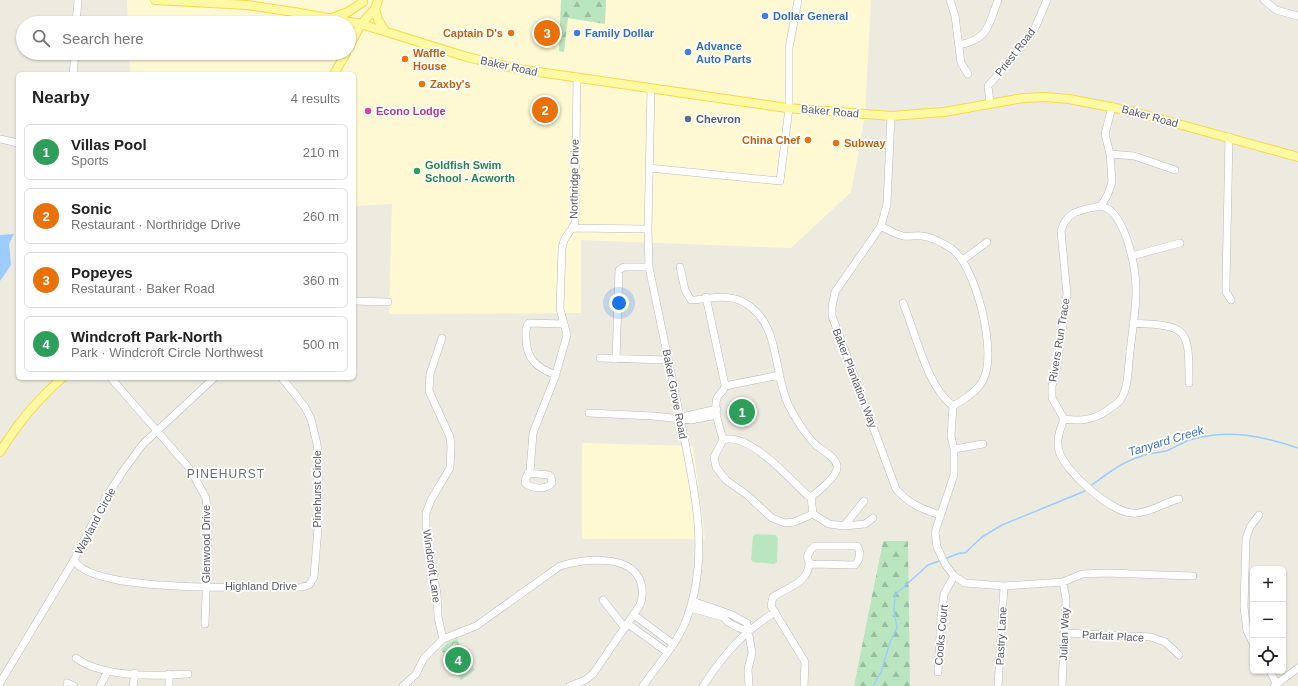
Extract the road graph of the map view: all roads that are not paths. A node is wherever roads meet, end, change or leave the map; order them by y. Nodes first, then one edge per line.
1 (78, 0) edge
2 (155, 0) edge
3 (378, 0) edge
4 (950, 0) edge
5 (998, 0) edge
6 (1047, 0) edge
7 (1264, 0) edge
8 (363, 1) edge
9 (798, 2) edge
10 (375, 9) junction
11 (77, 16) edge
12 (317, 16) edge
13 (336, 16) edge
14 (1298, 16) edge
15 (356, 23) edge
16 (361, 24) junction
17 (385, 31) junction
18 (356, 34) edge
19 (959, 45) junction
20 (74, 60) edge
21 (342, 60) edge
22 (73, 72) edge
23 (335, 72) edge
24 (968, 74) dead end
25 (577, 77) junction
26 (651, 88) junction
27 (990, 103) junction
28 (1112, 107) junction
29 (789, 108) junction
30 (891, 116) junction
31 (1229, 137) junction
32 (0, 139) edge
33 (16, 143) edge
34 (1110, 154) junction
35 (1298, 157) edge
36 (649, 168) junction
37 (1175, 170) dead end
38 (1101, 206) junction
39 (881, 226) junction
40 (572, 228) junction
41 (648, 229) junction
42 (987, 242) dead end
43 (1180, 242) dead end
44 (1132, 256) junction
45 (963, 260) junction
46 (650, 267) junction
47 (680, 267) dead end
48 (706, 297) junction
49 (1231, 300) dead end
50 (356, 301) edge
51 (388, 302) dead end
52 (903, 303) dead end
53 (1133, 323) junction
54 (563, 324) junction
55 (442, 338) dead end
56 (600, 358) dead end
57 (616, 359) junction
58 (668, 360) junction
59 (780, 374) junction
60 (556, 375) junction
61 (60, 380) edge
62 (113, 380) edge
63 (212, 380) edge
64 (284, 380) edge
65 (1189, 383) dead end
66 (725, 386) junction
67 (953, 406) junction
68 (717, 412) junction
69 (589, 413) dead end
70 (680, 418) junction
71 (1064, 419) junction
72 (157, 430) junction
73 (723, 440) junction
74 (982, 444) dead end
75 (954, 449) junction
76 (0, 452) edge
77 (528, 473) dead end
78 (812, 497) junction
79 (1179, 499) dead end
80 (864, 501) dead end
81 (813, 514) junction
82 (940, 515) junction
83 (1259, 515) dead end
84 (873, 518) dead end
85 (844, 526) junction
86 (74, 560) junction
87 (809, 563) junction
88 (954, 576) junction
89 (1193, 576) dead end
90 (1063, 582) junction
91 (309, 585) joint
92 (206, 586) junction
93 (1004, 586) junction
94 (603, 600) dead end
95 (691, 604) junction
96 (775, 612) junction
97 (634, 615) junction
98 (205, 624) dead end
99 (627, 626) junction
100 (748, 631) junction
101 (1065, 634) junction
102 (1250, 638) edge
103 (443, 639) junction
104 (673, 644) junction
105 (668, 652) junction
106 (1179, 655) dead end
107 (76, 658) dead end
108 (1298, 668) edge
109 (108, 671) junction
110 (938, 672) dead end
111 (135, 673) junction
112 (169, 674) junction
113 (188, 674) dead end
114 (1271, 674) edge
115 (0, 684) edge
116 (1275, 685) edge
117 (100, 686) edge
118 (133, 686) edge
119 (169, 686) edge
120 (403, 686) edge
121 (570, 686) edge
122 (643, 686) edge
123 (703, 686) edge
124 (749, 686) edge
125 (804, 686) edge
126 (998, 686) edge
127 (1062, 686) edge

1 - 11 street
2 - 12 main road, Baker Road
3 - 10 main road
4 - 19 street
5 - 19 street
6 - 27 street, Priest Road
7 - 14 street
8 - 13 main road
8 - 16 main road
9 - 29 street
10 - 16 main road
10 - 17 main road
15 - 16 main road, Baker Road
16 - 17 main road, Baker Road
16 - 18 main road
17 - 25 main road, Baker Road
19 - 24 street
20 - 22 street
21 - 23 main road
25 - 26 main road, Baker Road
25 - 40 street, Northridge Drive
26 - 29 main road, Baker Road
26 - 36 street, Baker Grove Road
27 - 28 main road, Baker Road
27 - 30 main road, Baker Road
28 - 31 main road, Baker Road
28 - 34 street
29 - 30 main road, Baker Road
29 - 36 street
30 - 39 street, Baker Plantation Way
31 - 35 main road, Baker Road
31 - 49 street
32 - 33 street
34 - 37 street
34 - 38 street
36 - 41 street, Baker Grove Road
38 - 44 street
38 - 71 street, Rivers Run Trace
39 - 45 street
39 - 82 street, Baker Plantation Way
40 - 41 street, Northridge Drive
40 - 54 street
41 - 46 street, Baker Grove Road
42 - 45 street
43 - 44 street
44 - 53 street
45 - 67 street
46 - 57 street
46 - 58 street, Baker Grove Road
47 - 48 street
48 - 59 street
48 - 66 street
50 - 51 street
52 - 67 street
53 - 65 street
53 - 71 street
54 - 60 street
54 - 60 street
55 - 103 street, Windcroft Lane
56 - 57 street
57 - 58 street
58 - 70 street, Baker Grove Road
59 - 66 street
59 - 78 street
60 - 77 street
61 - 76 main road
62 - 72 street, Glenwood Drive
63 - 72 street, Wayland Circle
64 - 91 street, Pinehurst Circle
66 - 68 street
67 - 75 street
68 - 70 street
68 - 73 street
69 - 70 street
70 - 95 street, Baker Grove Road
71 - 79 street
72 - 86 street, Wayland Circle
72 - 92 street, Glenwood Drive
73 - 78 street
73 - 81 street
74 - 75 street
75 - 82 street
78 - 81 street
80 - 85 street
81 - 85 street
82 - 88 street
83 - 102 street
84 - 85 street
86 - 92 street, Highland Drive
86 - 115 street, Wayland Circle
87 - 87 street
87 - 96 street
88 - 93 street
88 - 110 street, Cooks Court
89 - 90 street
90 - 93 street
90 - 101 street, Julian Way
91 - 92 street, Highland Drive
92 - 98 street, Glenwood Drive
93 - 126 street, Pastry Lane
94 - 99 street
95 - 100 street
95 - 100 street
95 - 104 street, Baker Grove Road
96 - 100 street
96 - 125 street
97 - 99 street
97 - 103 street
97 - 104 street
99 - 105 street
99 - 121 street
100 - 123 street
100 - 124 street
101 - 106 street, Parfait Place
101 - 127 street, Julian Way
103 - 120 street
104 - 105 street, Baker Grove Road
105 - 122 street, Baker Grove Road
107 - 109 street
108 - 116 street
109 - 111 street
109 - 117 street
111 - 112 street
111 - 118 street
112 - 113 street
112 - 119 street
114 - 116 street

